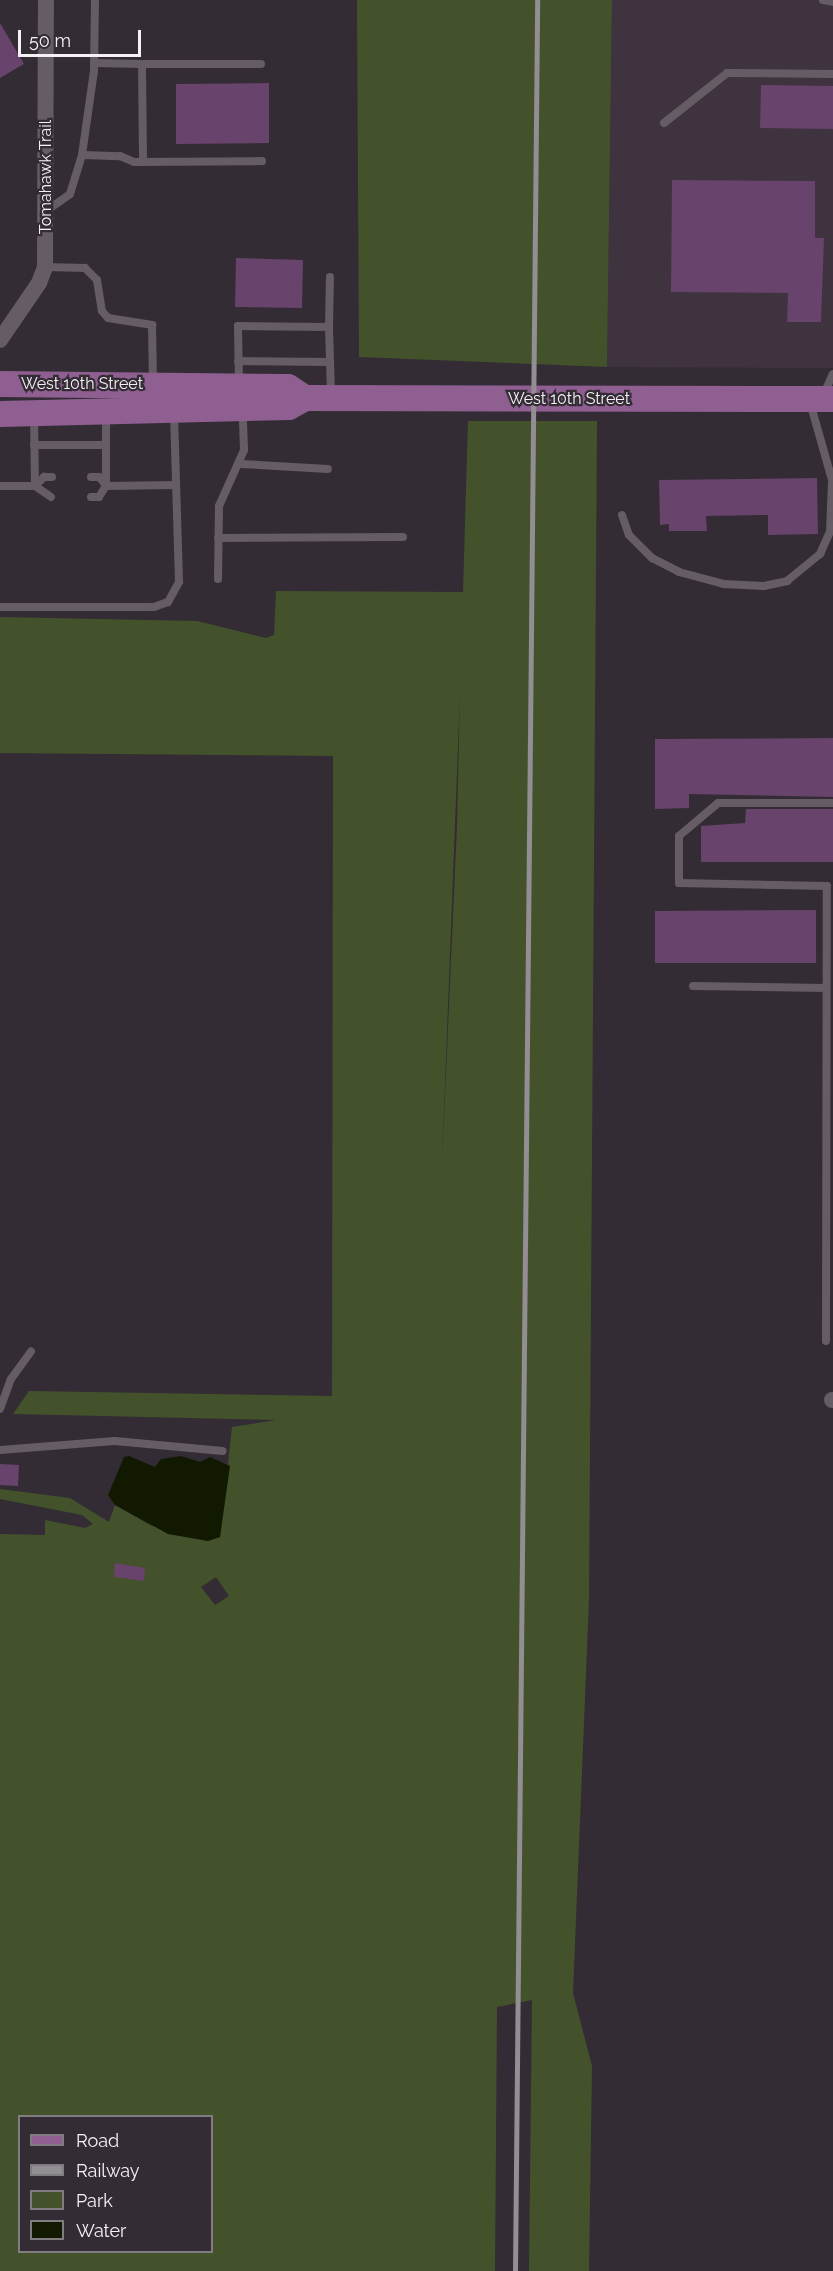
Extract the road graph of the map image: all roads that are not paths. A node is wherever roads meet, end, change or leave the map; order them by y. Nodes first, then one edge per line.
1 (46, 0) edge
2 (95, 0) edge
3 (823, 0) edge
4 (833, 2) edge
5 (94, 63) junction
6 (142, 64) junction
7 (261, 64) dead end
8 (833, 74) edge
9 (664, 123) dead end
10 (82, 155) junction
11 (262, 161) dead end
12 (143, 162) junction
13 (45, 211) junction
14 (45, 267) junction
15 (330, 277) dead end
16 (262, 326) junction
17 (285, 327) junction
18 (329, 327) junction
19 (262, 336) dead end
20 (284, 337) dead end
21 (0, 340) edge
22 (238, 361) junction
23 (330, 362) junction
24 (833, 374) edge
25 (0, 384) edge
26 (153, 385) junction
27 (241, 397) junction
28 (106, 399) junction
29 (331, 399) junction
30 (821, 399) edge
31 (174, 411) junction
32 (0, 414) edge
33 (34, 414) junction
34 (34, 445) junction
35 (106, 445) junction
36 (241, 464) junction
37 (328, 469) dead end
38 (52, 477) dead end
39 (91, 477) dead end
40 (176, 485) junction
41 (0, 486) edge
42 (36, 486) junction
43 (106, 486) junction
44 (51, 497) dead end
45 (91, 497) dead end
46 (622, 515) dead end
47 (403, 537) dead end
48 (218, 538) junction
49 (218, 579) dead end
50 (0, 607) edge
51 (833, 803) edge
52 (830, 883) edge
53 (693, 986) dead end
54 (826, 988) junction
55 (826, 1341) dead end
56 (31, 1351) dead end
57 (0, 1409) edge
58 (0, 1449) edge
59 (223, 1451) dead end

1 - 13 street, Tomahawk Trail
2 - 5 lane
3 - 4 lane
5 - 6 lane
5 - 10 lane
6 - 7 lane
6 - 12 lane
8 - 9 lane
10 - 12 lane
10 - 13 lane
11 - 12 lane
13 - 14 street, Tomahawk Trail
14 - 21 street, Tomahawk Trail
14 - 26 lane
15 - 18 lane
16 - 17 lane
16 - 19 lane
16 - 22 lane
17 - 18 lane
17 - 20 lane
18 - 23 lane
22 - 23 lane
22 - 27 lane
23 - 29 lane
24 - 30 lane
25 - 28 main road, West 10th Street
26 - 27 main road, West 10th Street
26 - 28 main road, West 10th Street
27 - 29 main road, West 10th Street
27 - 31 main road, West 10th Street
27 - 36 lane
28 - 31 main road, West 10th Street
28 - 33 main road, West 10th Street
28 - 35 lane
29 - 30 main road, West 10th Street
30 - 46 lane
31 - 40 lane
32 - 33 main road, West 10th Street
33 - 34 lane
34 - 35 lane
34 - 42 lane
35 - 43 lane
36 - 37 lane
36 - 48 lane
38 - 42 lane
39 - 43 lane
40 - 43 lane
40 - 50 lane
41 - 42 lane
42 - 44 lane
43 - 45 lane
47 - 48 lane
48 - 49 lane
51 - 52 lane
52 - 54 lane
53 - 54 lane
54 - 55 lane
56 - 57 lane
58 - 59 lane

